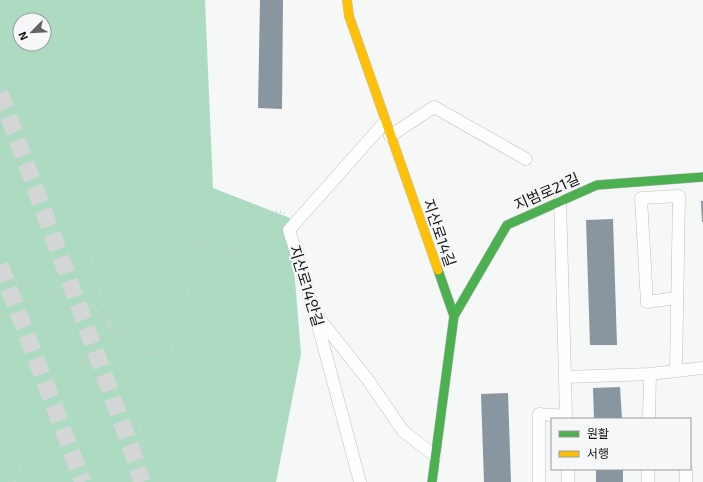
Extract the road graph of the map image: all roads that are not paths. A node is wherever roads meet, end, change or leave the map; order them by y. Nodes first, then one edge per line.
1 (347, 0) edge
2 (385, 122) junction
3 (390, 136) junction
4 (526, 158) dead end
5 (703, 177) edge
6 (560, 201) junction
7 (677, 298) junction
8 (315, 314) junction
9 (454, 316) junction
10 (703, 368) edge
11 (676, 371) junction
12 (650, 374) junction
13 (565, 377) junction
14 (566, 417) edge
15 (649, 418) edge
16 (435, 456) junction
17 (568, 470) edge
18 (648, 470) edge
19 (686, 470) edge
20 (360, 482) edge
21 (432, 482) edge
22 (540, 482) edge
23 (568, 482) edge
24 (648, 482) edge
25 (686, 482) edge

1 - 2 street, 지산로14길
2 - 3 street, 지산로14길
2 - 8 street, 지산로14안길
3 - 4 street
3 - 9 street, 지산로14길
5 - 6 street, 지범로21길
6 - 9 street, 지범로21길
6 - 13 street
7 - 7 street
7 - 11 street
8 - 16 street
8 - 20 street, 지산로14안길
9 - 16 street, 지산로14길
10 - 11 street
11 - 12 street
12 - 13 street
12 - 15 street
13 - 14 street
14 - 22 street
16 - 21 street, 지산로14길
17 - 23 street
18 - 24 street
19 - 25 street

